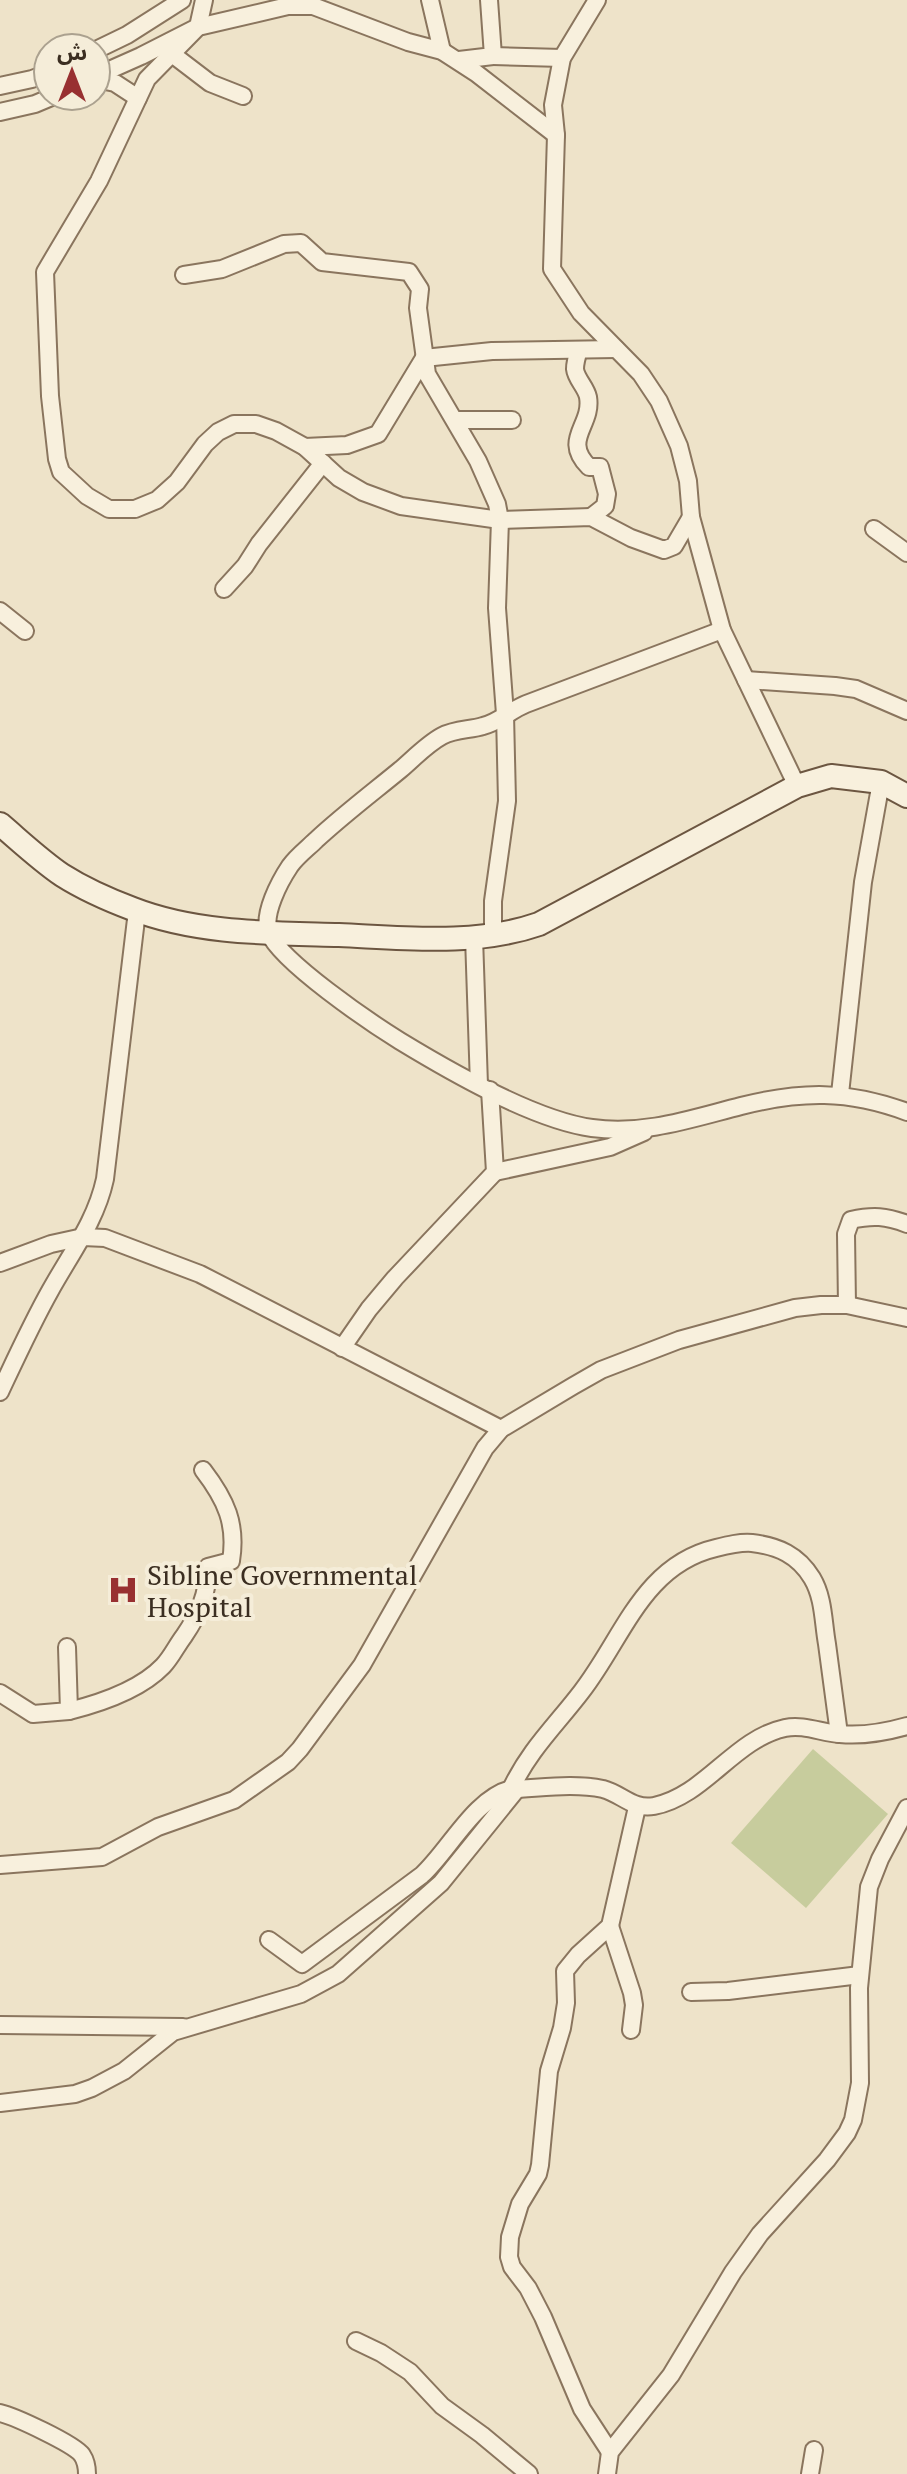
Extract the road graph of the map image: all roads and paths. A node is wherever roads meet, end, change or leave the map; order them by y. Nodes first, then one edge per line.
1 (182, 0) edge
2 (204, 0) edge
3 (430, 0) edge
4 (489, 0) edge
5 (597, 0) edge
6 (198, 27) junction
7 (127, 35) junction
8 (112, 42) edge
9 (442, 51) junction
10 (172, 54) junction
11 (141, 56) junction
12 (493, 56) junction
13 (562, 58) junction
14 (459, 60) junction
15 (112, 70) edge
16 (32, 79) edge
17 (112, 82) edge
18 (0, 86) edge
19 (243, 96) dead end
20 (138, 98) junction
21 (32, 105) edge
22 (0, 112) edge
23 (556, 135) junction
24 (184, 275) dead end
25 (616, 349) junction
26 (579, 350) junction
27 (424, 358) junction
28 (456, 420) junction
29 (512, 420) dead end
30 (305, 447) junction
31 (323, 463) junction
32 (591, 517) junction
33 (691, 517) junction
34 (500, 520) junction
35 (874, 529) dead end
36 (907, 553) edge
37 (224, 589) dead end
38 (0, 611) edge
39 (722, 630) junction
40 (25, 631) dead end
41 (746, 680) junction
42 (907, 711) edge
43 (505, 714) junction
44 (881, 782) junction
45 (797, 786) junction
46 (907, 796) edge
47 (0, 824) edge
48 (137, 911) junction
49 (269, 933) junction
50 (483, 936) junction
51 (484, 1087) junction
52 (840, 1094) junction
53 (907, 1112) edge
54 (648, 1130) junction
55 (495, 1172) junction
56 (907, 1224) edge
57 (83, 1237) junction
58 (0, 1263) edge
59 (847, 1305) junction
60 (907, 1318) edge
61 (342, 1348) junction
62 (0, 1392) edge
63 (501, 1429) junction
64 (203, 1470) dead end
65 (67, 1647) dead end
66 (0, 1693) edge
67 (69, 1711) junction
68 (907, 1726) edge
69 (839, 1734) junction
70 (514, 1789) junction
71 (637, 1807) junction
72 (907, 1808) edge
73 (0, 1865) edge
74 (610, 1926) junction
75 (269, 1940) dead end
76 (860, 1975) junction
77 (691, 1992) dead end
78 (0, 2025) edge
79 (185, 2028) junction
80 (631, 2030) dead end
81 (0, 2103) edge
82 (356, 2341) dead end
83 (0, 2413) edge
84 (814, 2450) dead end
85 (610, 2452) junction
86 (87, 2474) edge
87 (529, 2474) edge
88 (607, 2474) edge
89 (810, 2474) edge

1 - 7 street
2 - 6 street
3 - 9 street
4 - 12 street
5 - 13 street
6 - 9 street
6 - 10 street
6 - 11 street
7 - 8 street
7 - 11 street
9 - 14 street
10 - 19 street
10 - 20 street
11 - 15 street
11 - 20 street
12 - 13 street
12 - 14 street
13 - 23 street
14 - 23 street
16 - 18 street
17 - 20 street
20 - 30 street
21 - 22 street
23 - 25 street
24 - 27 street
25 - 26 street
25 - 33 street
26 - 27 street
26 - 32 street
27 - 28 street
27 - 30 street
28 - 29 street
28 - 34 street
30 - 31 street
31 - 34 street
31 - 37 street
32 - 33 street
32 - 34 street
33 - 39 street
34 - 43 street
35 - 36 street
38 - 40 street
39 - 41 street
39 - 43 street
41 - 42 street
41 - 45 street
43 - 49 street
43 - 50 street
44 - 45 main road
44 - 46 main road
44 - 52 street
45 - 50 main road
47 - 48 main road
48 - 49 main road
48 - 57 street
49 - 50 main road
49 - 51 street
50 - 51 street
51 - 54 street
51 - 55 street
52 - 53 street
52 - 54 street
54 - 55 street
55 - 61 street
56 - 59 street
57 - 58 street
57 - 61 street
57 - 62 street
59 - 60 street
59 - 63 street
61 - 63 street
63 - 73 street
64 - 67 street
65 - 67 street
66 - 67 street
68 - 69 street
69 - 70 street
69 - 71 street
70 - 71 street
70 - 75 street
70 - 79 street
71 - 74 street
72 - 76 street
74 - 80 street
74 - 85 street
76 - 77 street
76 - 85 street
78 - 79 street
79 - 81 street
82 - 87 street
83 - 86 street
84 - 89 street
85 - 88 street

